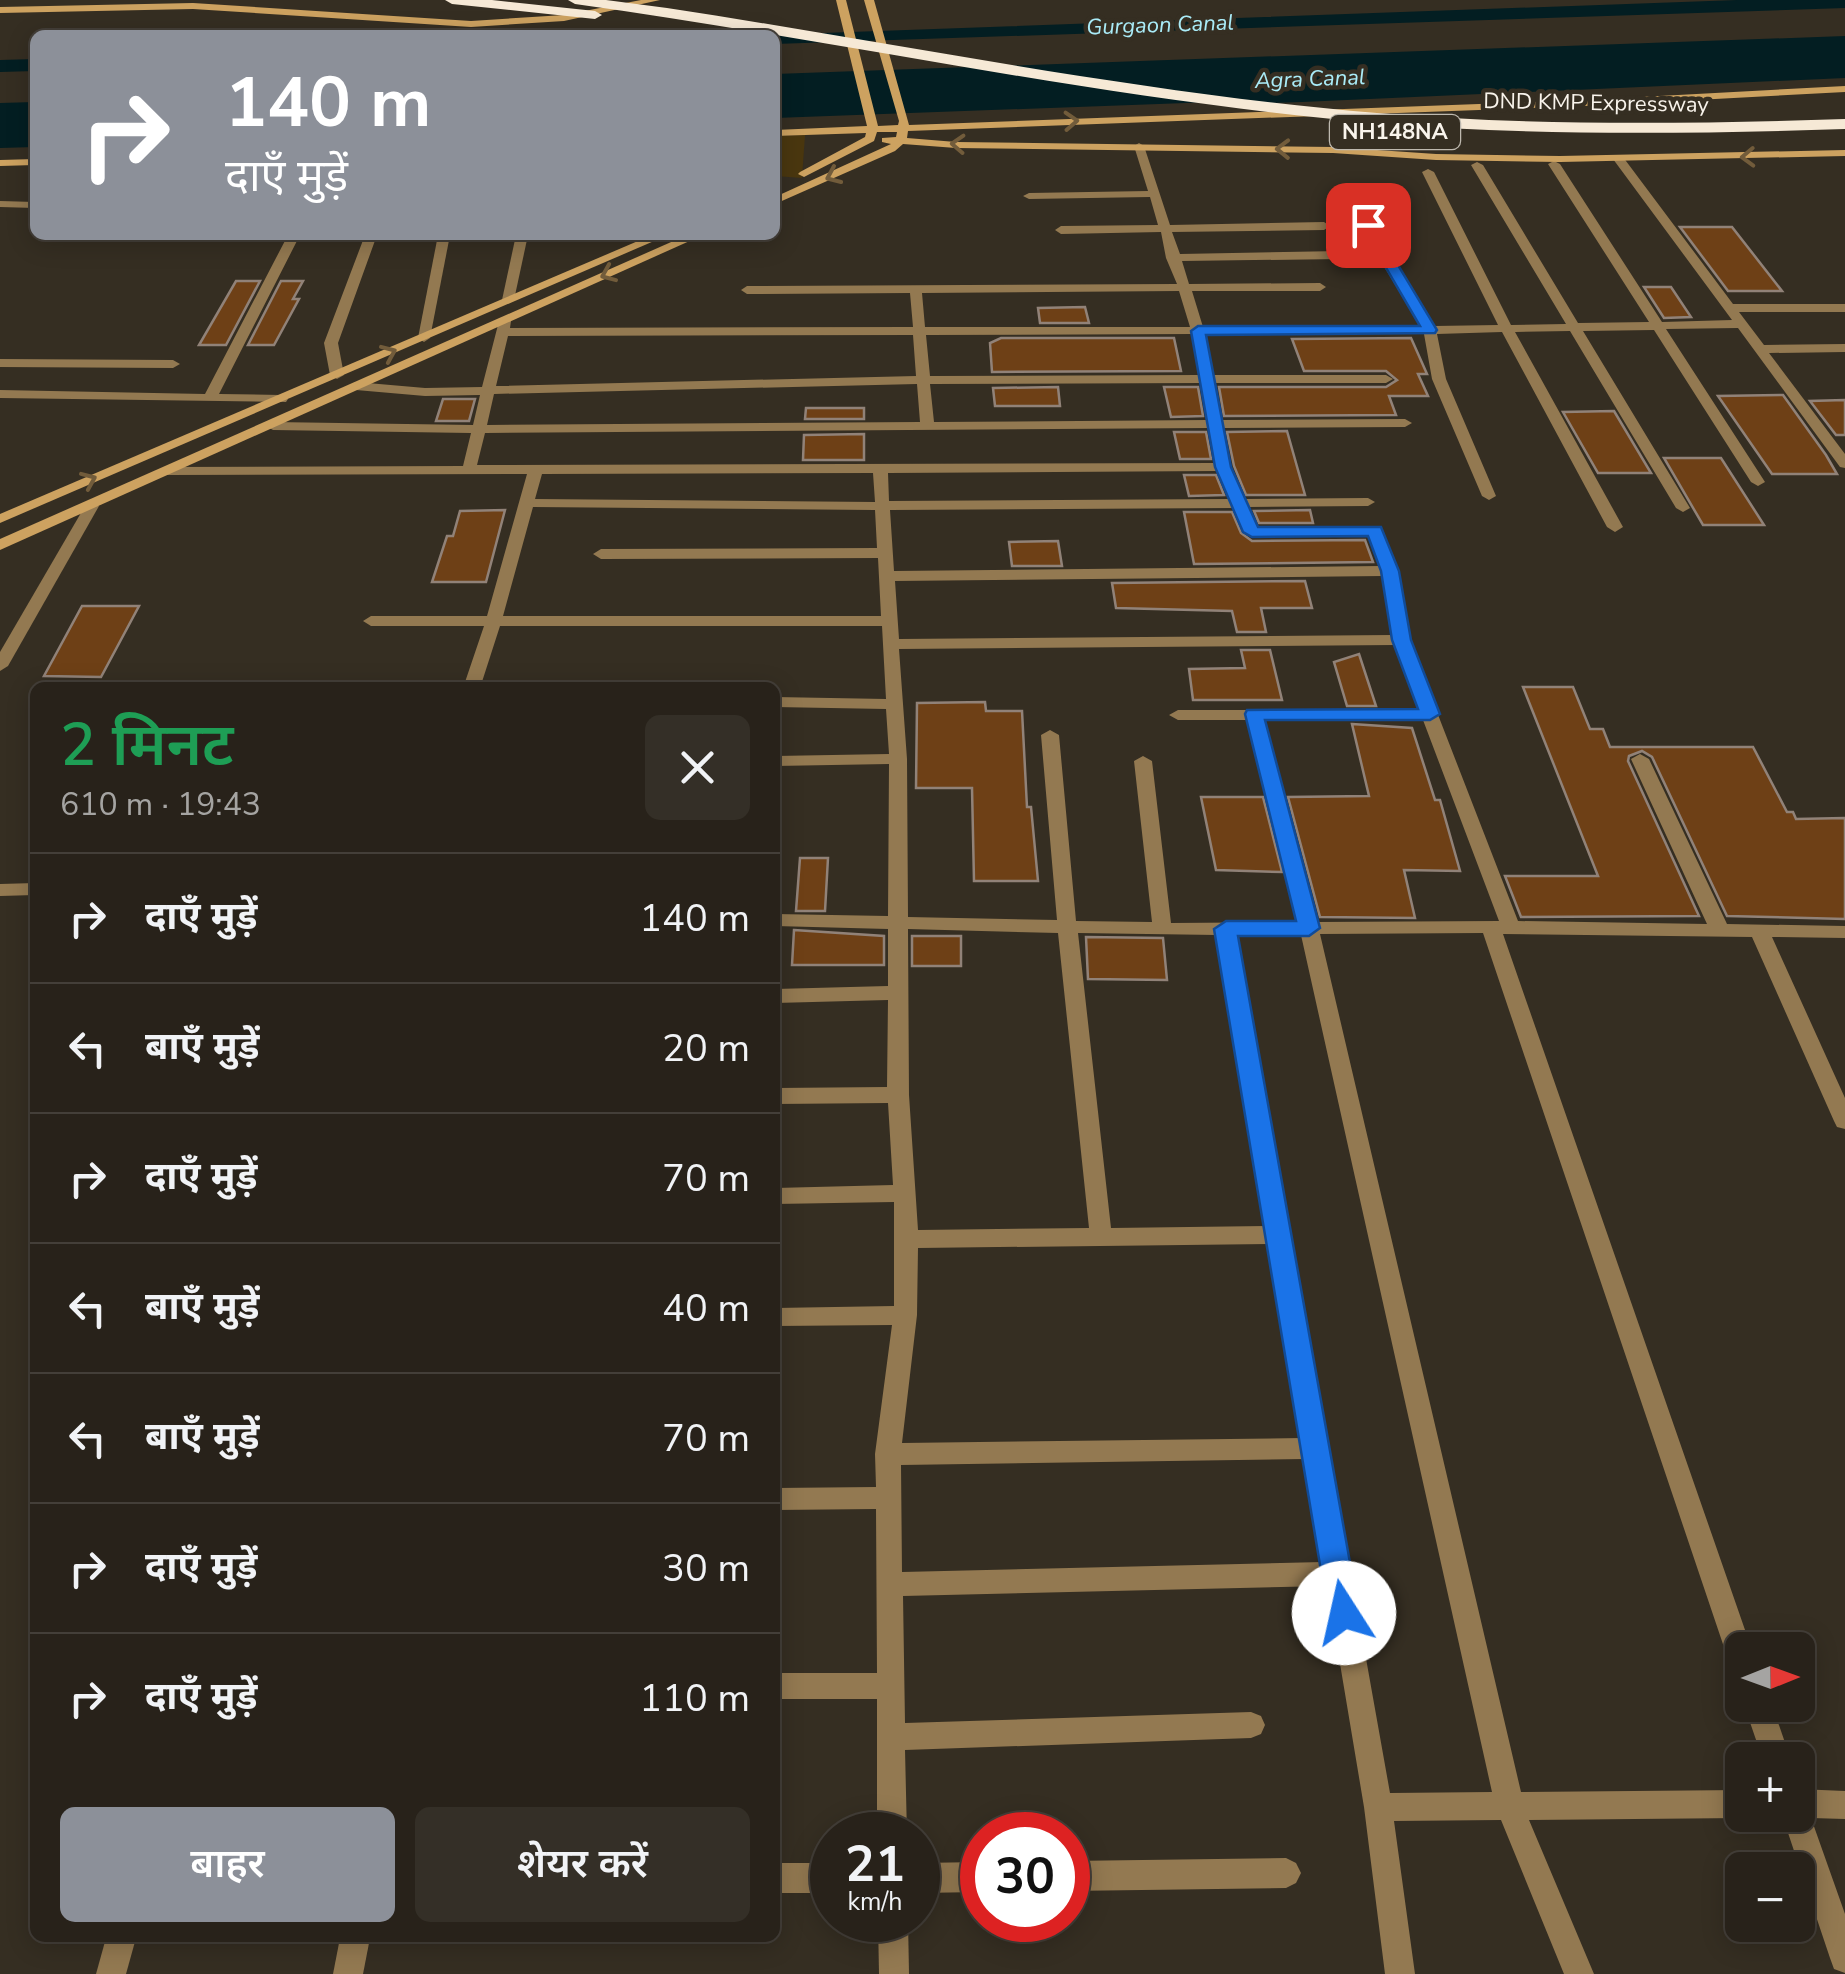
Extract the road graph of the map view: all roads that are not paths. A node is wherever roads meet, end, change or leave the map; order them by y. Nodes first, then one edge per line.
1 (452, 0) edge
2 (575, 0) edge
3 (655, 0) edge
4 (841, 0) edge
5 (869, 0) edge
6 (0, 10) edge
7 (691, 30) edge
8 (772, 30) edge
9 (780, 31) edge
10 (780, 44) edge
11 (1845, 90) edge
12 (1845, 124) edge
13 (872, 129) junction
14 (903, 130) junction
15 (780, 134) edge
16 (1845, 140) edge
17 (1139, 146) junction
18 (1845, 153) edge
19 (1619, 159) junction
20 (30, 162) edge
21 (0, 163) edge
22 (1554, 164) dead end
23 (1478, 165) dead end
24 (1428, 172) dead end
25 (780, 184) edge
26 (1154, 194) junction
27 (1352, 194) dead end
28 (1028, 196) dead end
29 (780, 199) edge
30 (0, 204) edge
31 (30, 205) edge
32 (1324, 226) dead end
33 (1164, 229) junction
34 (1061, 230) dead end
35 (292, 240) edge
36 (369, 240) edge
37 (443, 240) edge
38 (521, 240) edge
39 (650, 240) edge
40 (686, 240) edge
41 (1342, 255) dead end
42 (1172, 258) junction
43 (1320, 287) dead end
44 (1186, 288) junction
45 (746, 290) dead end
46 (916, 291) junction
47 (508, 300) junction
48 (1731, 308) junction
49 (1845, 308) edge
50 (1742, 324) junction
51 (504, 325) junction
52 (1658, 326) junction
53 (1506, 328) junction
54 (1576, 328) junction
55 (1430, 330) junction
56 (1198, 331) junction
57 (921, 332) junction
58 (424, 338) junction
59 (1845, 348) edge
60 (1761, 349) junction
61 (0, 363) edge
62 (172, 364) dead end
63 (337, 375) junction
64 (1208, 378) junction
65 (1386, 379) dead end
66 (924, 380) junction
67 (356, 386) junction
68 (490, 390) junction
69 (0, 394) edge
70 (210, 397) junction
71 (281, 399) junction
72 (1212, 422) junction
73 (1405, 423) dead end
74 (273, 426) junction
75 (927, 426) junction
76 (478, 428) junction
77 (1842, 456) edge
78 (1223, 467) junction
79 (880, 468) junction
80 (536, 469) junction
81 (469, 470) junction
82 (166, 471) junction
83 (1758, 482) dead end
84 (1489, 496) dead end
85 (1368, 502) dead end
86 (528, 503) junction
87 (1240, 505) junction
88 (92, 506) junction
89 (881, 506) junction
90 (1684, 508) dead end
91 (0, 519) edge
92 (1615, 527) dead end
93 (0, 545) edge
94 (885, 552) junction
95 (601, 554) dead end
96 (1390, 571) junction
97 (888, 576) junction
98 (371, 621) dead end
99 (494, 621) junction
100 (891, 621) junction
101 (1402, 640) junction
102 (893, 644) junction
103 (0, 666) edge
104 (473, 682) edge
105 (780, 702) edge
106 (892, 704) junction
107 (1178, 714) dead end
108 (1254, 714) junction
109 (1430, 714) junction
110 (1050, 736) dead end
111 (898, 759) junction
112 (1640, 759) dead end
113 (780, 761) edge
114 (1143, 761) dead end
115 (30, 889) edge
116 (0, 890) edge
117 (780, 920) edge
118 (900, 921) junction
119 (1066, 927) junction
120 (1501, 927) junction
121 (1309, 928) junction
122 (1162, 929) junction
123 (1226, 929) junction
124 (1720, 930) junction
125 (1758, 931) junction
126 (1845, 932) edge
127 (896, 993) junction
128 (780, 996) edge
129 (898, 1095) junction
130 (780, 1096) edge
131 (1845, 1121) edge
132 (903, 1193) junction
133 (780, 1196) edge
134 (1101, 1236) junction
135 (1276, 1236) junction
136 (906, 1239) junction
137 (906, 1315) junction
138 (780, 1317) edge
139 (1314, 1448) junction
140 (888, 1454) junction
141 (889, 1498) junction
142 (780, 1499) edge
143 (1337, 1574) junction
144 (889, 1584) junction
145 (1733, 1632) edge
146 (780, 1686) edge
147 (891, 1686) junction
148 (1252, 1725) dead end
149 (891, 1736) junction
150 (1725, 1804) edge
151 (1815, 1804) edge
152 (1845, 1805) edge
153 (1378, 1807) junction
154 (1510, 1808) junction
155 (892, 1812) edge
156 (1802, 1832) edge
157 (1286, 1874) dead end
158 (1090, 1876) edge
159 (780, 1878) edge
160 (810, 1878) edge
161 (120, 1942) edge
162 (354, 1942) edge
163 (893, 1942) edge
164 (1845, 1958) edge
165 (111, 1974) edge
166 (348, 1974) edge
167 (894, 1974) edge
168 (1400, 1974) edge
169 (1579, 1974) edge

1 - 7 highway
2 - 8 highway, DND KMP Expressway / NH148NA
3 - 6 street
4 - 13 street
5 - 14 street
9 - 12 highway, DND KMP Expressway / NH148NA
10 - 16 highway, DND KMP Expressway / NH148NA
14 -> 11 street
13 - 14 street
13 - 15 street
13 - 25 street
17 -> 14 street
14 -> 29 street
19 -> 17 street
17 - 26 street
18 -> 19 street
19 - 48 street
20 - 21 street
22 - 52 street
23 - 54 street
24 - 53 street
26 - 28 street
26 - 33 street
27 - 55 street
30 - 31 street
32 - 33 street
33 - 34 street
33 - 42 street
35 - 70 street
36 - 63 street
37 - 58 street
38 - 47 street
39 - 47 street
40 -> 51 street
41 - 42 street
42 - 44 street
43 - 44 street
44 - 46 street
44 - 56 street
45 - 46 street
46 - 57 street
47 - 58 street
48 - 49 street
48 - 50 street
50 - 52 street
50 - 60 street
51 - 57 street
51 - 67 street
51 - 68 street
52 - 54 street
52 - 83 street
53 - 54 street
53 - 55 street
53 - 92 street
54 - 90 street
55 - 56 street
55 - 84 street
56 - 57 street
56 - 64 street
57 - 66 street
63 -> 58 street
59 - 60 street
60 - 77 street
61 - 62 street
63 - 71 street
64 - 65 street
64 - 66 street
64 - 72 street
66 - 68 street
66 - 75 street
67 - 68 street
67 - 74 street
68 - 76 street
69 - 70 street
70 - 71 street
91 -> 71 street
72 - 73 street
72 - 75 street
72 - 78 street
74 - 76 street
74 - 82 street
75 - 76 street
76 - 81 street
78 - 79 street
78 - 87 street
79 - 80 street
79 - 89 street
80 - 81 street
80 - 86 street
81 - 82 street
82 - 88 street
85 - 87 street
86 - 89 street
86 - 99 street
87 - 89 street
87 - 96 street
88 - 93 street
88 - 103 street
89 - 94 street
94 - 95 street
94 - 97 street
96 - 97 street
96 - 101 street
97 - 100 street
98 - 99 street
99 - 100 street
99 - 104 street
100 - 102 street
101 - 102 street
101 - 109 street
102 - 106 street
105 - 106 street
106 - 111 street
107 - 108 street
108 - 109 street
108 - 121 street
109 - 120 street
110 - 119 street
111 - 113 street
111 - 118 street
112 - 124 street
114 - 122 street
115 - 116 street
117 - 118 street
118 - 119 street
118 - 127 street
119 - 122 street
119 - 134 street
120 - 121 street
120 - 124 street
120 - 145 street
121 - 123 street
121 - 154 street
122 - 123 street
123 - 135 street
124 - 125 street
125 - 126 street
125 - 131 street
127 - 128 street
127 - 129 street
129 - 130 street
129 - 132 street
132 - 133 street
132 - 136 street
134 - 135 street
134 - 136 street
135 - 139 street
136 - 137 street
137 - 138 street
137 - 140 street
139 - 140 street
139 - 143 street
140 - 141 street
141 - 142 street
141 - 144 street
143 - 144 street
143 - 153 street
144 - 147 street
146 - 147 street
147 - 149 street
148 - 149 street
149 - 155 street
150 - 154 street
151 - 152 street
153 - 154 street
153 - 168 street
154 - 169 street
156 - 164 street
157 - 158 street
159 - 160 street
161 - 165 street
162 - 166 street
163 - 167 street

